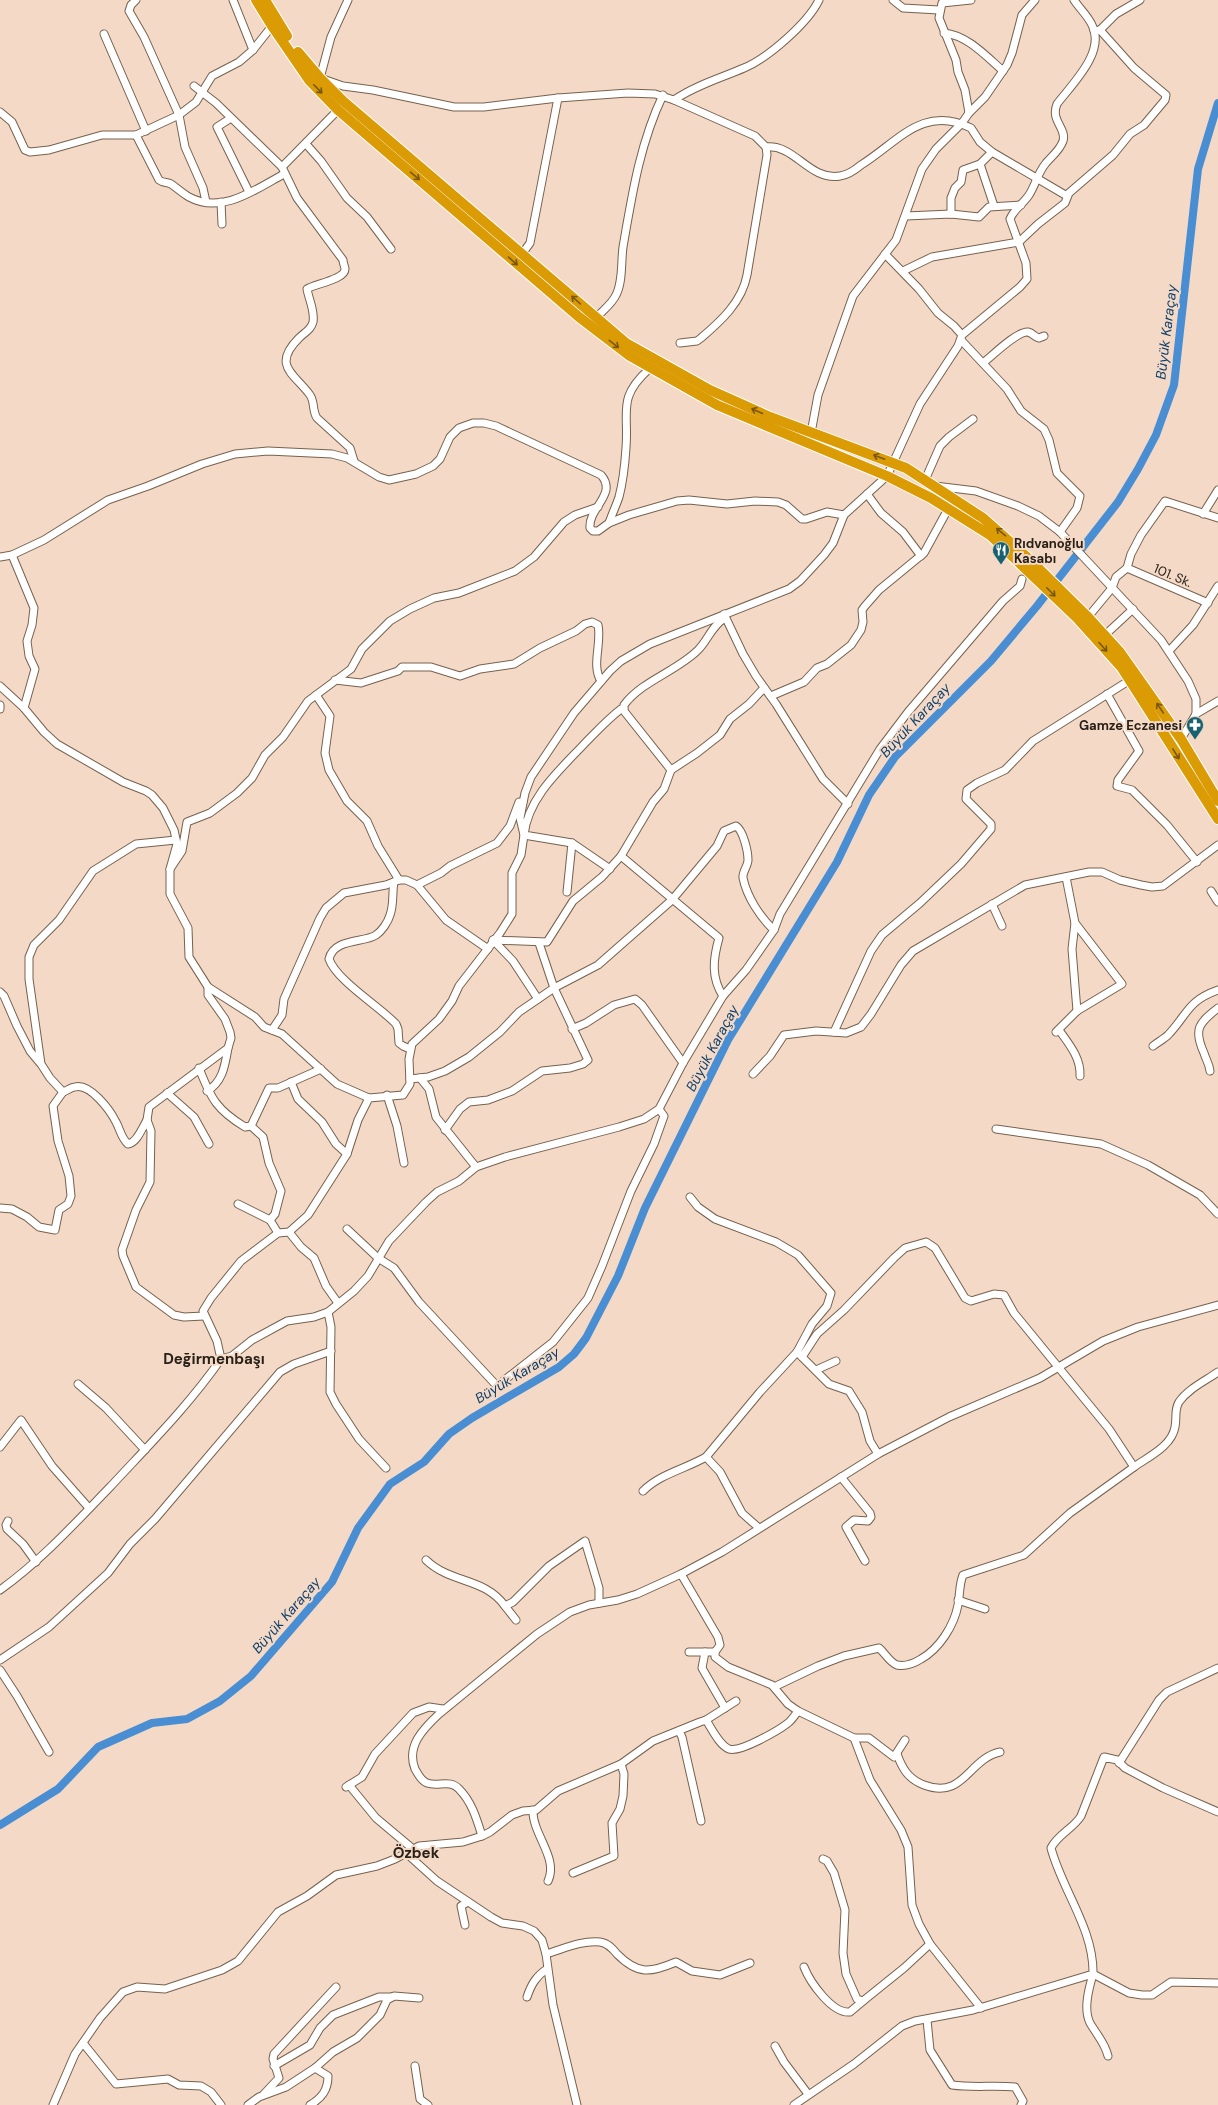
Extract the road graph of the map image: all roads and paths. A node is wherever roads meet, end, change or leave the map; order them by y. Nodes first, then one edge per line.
1 (136, 0) edge
2 (233, 0) edge
3 (256, 0) edge
4 (265, 0) edge
5 (348, 0) edge
6 (819, 0) edge
7 (893, 0) edge
8 (971, 0) edge
9 (1035, 0) edge
10 (1074, 0) edge
11 (1140, 0) edge
12 (939, 10) junction
13 (272, 26) junction
14 (1097, 30) junction
15 (944, 33) junction
16 (104, 34) dead end
17 (253, 50) junction
18 (1002, 71) junction
19 (320, 78) junction
20 (194, 86) dead end
21 (203, 92) junction
22 (663, 96) junction
23 (558, 98) junction
24 (674, 100) junction
25 (338, 110) junction
26 (1, 113) edge
27 (969, 113) junction
28 (179, 116) junction
29 (231, 118) junction
30 (962, 123) junction
31 (146, 131) junction
32 (136, 134) junction
33 (306, 144) junction
34 (766, 147) junction
35 (992, 152) junction
36 (980, 164) junction
37 (283, 170) junction
38 (1036, 177) junction
39 (249, 192) junction
40 (1067, 196) junction
41 (206, 202) junction
42 (221, 202) junction
43 (1021, 205) junction
44 (994, 206) junction
45 (951, 214) junction
46 (906, 216) junction
47 (222, 224) dead end
48 (1019, 242) junction
49 (391, 248) dead end
50 (522, 254) junction
51 (885, 254) junction
52 (903, 271) junction
53 (596, 318) junction
54 (1044, 336) dead end
55 (961, 337) junction
56 (680, 343) dead end
57 (983, 363) junction
58 (649, 369) junction
59 (973, 419) dead end
60 (811, 433) junction
61 (354, 461) junction
62 (894, 463) junction
63 (888, 476) junction
64 (925, 480) junction
65 (935, 486) junction
66 (1218, 490) edge
67 (867, 494) junction
68 (598, 507) junction
69 (948, 509) junction
70 (1202, 514) junction
71 (844, 515) junction
72 (1218, 518) edge
73 (609, 523) junction
74 (1060, 532) junction
75 (12, 555) junction
76 (921, 556) junction
77 (0, 557) edge
78 (1027, 563) junction
79 (1127, 568) junction
80 (1022, 579) dead end
81 (1110, 586) junction
82 (1218, 586) edge
83 (1208, 603) junction
84 (1133, 609) junction
85 (1078, 613) junction
86 (724, 616) junction
87 (1088, 617) junction
88 (1106, 635) junction
89 (1169, 651) junction
90 (334, 680) junction
91 (1130, 680) junction
92 (601, 681) junction
93 (0, 686) edge
94 (764, 688) junction
95 (1106, 694) junction
96 (316, 696) junction
97 (770, 696) junction
98 (1218, 701) edge
99 (0, 705) edge
100 (24, 708) junction
101 (0, 709) edge
102 (624, 709) junction
103 (1196, 714) junction
104 (1181, 739) junction
105 (671, 770) junction
106 (525, 793) junction
107 (1218, 801) edge
108 (848, 804) junction
109 (1218, 819) edge
110 (524, 834) junction
111 (176, 840) junction
112 (572, 842) junction
113 (1218, 845) edge
114 (621, 856) junction
115 (1198, 862) junction
116 (170, 869) junction
117 (610, 869) junction
118 (1066, 877) junction
119 (396, 881) junction
120 (417, 885) junction
121 (567, 892) dead end
122 (1211, 892) dead end
123 (672, 900) junction
124 (1218, 902) edge
125 (992, 904) junction
126 (1075, 924) junction
127 (1002, 926) dead end
128 (774, 930) junction
129 (494, 940) junction
130 (539, 943) junction
131 (488, 949) junction
132 (208, 987) junction
133 (554, 988) junction
134 (1218, 990) edge
135 (0, 992) edge
136 (723, 996) junction
137 (538, 999) junction
138 (1218, 1008) edge
139 (1077, 1011) junction
140 (572, 1029) junction
141 (272, 1030) junction
142 (834, 1032) junction
143 (1153, 1046) dead end
144 (228, 1048) junction
145 (410, 1048) junction
146 (683, 1063) junction
147 (41, 1064) junction
148 (199, 1068) junction
149 (321, 1069) junction
150 (1210, 1071) dead end
151 (753, 1074) dead end
152 (1080, 1076) dead end
153 (420, 1078) junction
154 (410, 1079) junction
155 (291, 1082) junction
156 (207, 1091) junction
157 (63, 1092) junction
158 (167, 1093) junction
159 (388, 1095) junction
160 (369, 1098) junction
161 (659, 1109) junction
162 (147, 1120) junction
163 (251, 1126) junction
164 (445, 1130) junction
165 (996, 1130) dead end
166 (209, 1144) dead end
167 (347, 1154) junction
168 (404, 1163) dead end
169 (476, 1167) junction
170 (690, 1197) dead end
171 (238, 1204) dead end
172 (0, 1208) edge
173 (1218, 1214) edge
174 (270, 1220) junction
175 (347, 1229) dead end
176 (289, 1232) junction
177 (278, 1233) junction
178 (378, 1258) junction
179 (338, 1303) junction
180 (1218, 1305) edge
181 (328, 1312) junction
182 (204, 1316) junction
183 (331, 1351) junction
184 (800, 1355) junction
185 (221, 1359) junction
186 (836, 1361) dead end
187 (1059, 1368) junction
188 (816, 1370) junction
189 (1218, 1372) edge
190 (78, 1384) dead end
191 (0, 1447) edge
192 (145, 1450) junction
193 (878, 1454) junction
194 (706, 1457) junction
195 (1134, 1467) junction
196 (386, 1468) dead end
197 (841, 1477) junction
198 (642, 1491) dead end
199 (89, 1508) junction
200 (8, 1521) dead end
201 (759, 1528) junction
202 (426, 1560) dead end
203 (865, 1561) dead end
204 (36, 1562) junction
205 (681, 1574) junction
206 (0, 1590) edge
207 (958, 1600) junction
208 (599, 1603) junction
209 (506, 1606) junction
210 (985, 1609) dead end
211 (516, 1620) dead end
212 (689, 1652) dead end
213 (705, 1652) junction
214 (715, 1652) junction
215 (0, 1660) edge
216 (1218, 1668) edge
217 (0, 1670) edge
218 (774, 1687) junction
219 (736, 1701) dead end
220 (725, 1708) junction
221 (444, 1709) junction
222 (798, 1711) junction
223 (706, 1720) junction
224 (679, 1731) junction
225 (854, 1738) junction
226 (905, 1740) dead end
227 (49, 1752) dead end
228 (1000, 1752) dead end
229 (897, 1754) junction
230 (1119, 1763) junction
231 (621, 1764) junction
232 (533, 1810) junction
233 (1218, 1812) edge
234 (701, 1821) dead end
235 (482, 1836) junction
236 (413, 1848) junction
237 (406, 1853) junction
238 (824, 1859) dead end
239 (573, 1873) dead end
240 (548, 1880) dead end
241 (468, 1902) junction
242 (465, 1925) dead end
243 (930, 1944) junction
244 (546, 1954) junction
245 (750, 1963) dead end
246 (804, 1967) dead end
247 (547, 1969) junction
248 (1093, 1974) junction
249 (1218, 1983) edge
250 (336, 1987) dead end
251 (394, 1996) junction
252 (419, 1998) dead end
253 (527, 1998) dead end
254 (864, 2001) junction
255 (981, 2008) junction
256 (926, 2020) junction
257 (83, 2043) junction
258 (775, 2046) dead end
259 (1108, 2056) dead end
260 (274, 2066) junction
261 (414, 2066) dead end
262 (315, 2068) junction
263 (808, 2094) junction
264 (262, 2096) junction
265 (576, 2104) edge
266 (53, 2105) edge
267 (221, 2105) edge
268 (248, 2105) edge
269 (310, 2105) edge
270 (428, 2105) edge
271 (794, 2105) edge
272 (1021, 2105) edge

1 - 28 street
2 - 17 street
3 - 13 highway
4 - 19 highway
5 - 19 street
6 - 24 street
7 - 12 street
8 - 12 street
9 - 18 street
10 - 14 street
11 - 14 street
12 - 15 street
13 - 17 street
13 -> 25 highway
14 - 38 street
14 - 40 street
15 - 18 street
15 - 27 street
16 - 31 street
17 - 21 street
18 - 27 street
19 - 23 street
19 - 50 highway
20 - 21 street
21 - 28 street
21 - 29 street
22 - 23 street
22 - 24 street
22 - 53 street
23 - 50 street
24 - 34 street
25 - 33 street
25 -> 58 highway
26 - 32 street
27 - 30 street
28 - 31 street
28 - 41 street
29 - 37 street
29 - 39 street
30 - 34 street
30 - 35 street
30 - 46 street
31 - 32 street
32 - 41 street
33 - 37 street
33 - 49 street
34 - 56 street
35 - 36 street
35 - 38 street
36 - 44 street
36 - 45 street
37 - 39 street
37 - 61 street
38 - 40 street
38 - 43 street
39 - 42 street
40 - 48 street
41 - 42 street
42 - 47 street
43 - 44 street
43 - 48 street
44 - 45 street
45 - 46 street
46 - 51 street
48 - 52 street
48 - 55 street
53 -> 50 highway
51 - 52 street
51 - 60 street
52 - 55 street
60 -> 53 highway
54 - 57 street
55 - 57 street
55 - 62 street
57 - 74 street
58 - 63 highway
58 - 73 street
59 - 64 street
62 -> 60 highway
61 - 68 street
61 - 75 street
62 - 63 street
62 - 64 highway
63 - 67 street
63 - 69 highway
64 - 65 highway
65 - 74 street
78 -> 65 highway
66 - 70 street
67 - 71 street
67 - 76 street
68 - 73 street
68 - 90 street
69 - 76 street
69 - 78 highway
70 - 72 street
70 - 79 street
71 - 73 street
71 - 86 street
74 - 81 street
75 - 77 street
75 - 100 street
76 - 97 street
78 - 85 highway
79 - 81 street
79 - 83 street, 101. Sk.
80 - 108 street
81 - 84 street
81 - 87 street
82 - 83 street
83 - 89 street
84 - 88 street
84 - 89 street
85 - 87 highway
85 -> 91 highway
86 - 92 street
86 - 94 street
86 - 102 street
87 - 88 highway
104 -> 88 highway
89 - 103 street
90 - 92 street
90 - 96 street
91 - 95 street
91 -> 109 highway
92 - 106 street
93 - 100 street
94 - 97 street
94 - 105 street
95 - 115 street
95 - 142 street
96 - 116 street
96 - 119 street
97 - 108 street
98 - 103 street
99 - 101 street
100 - 111 street
102 - 105 street
102 - 110 street
103 - 104 street
104 - 107 highway
105 - 114 street
106 - 110 street
106 - 120 street
108 - 128 street
110 - 112 street
110 - 129 street
111 - 116 street
111 - 147 street
112 - 117 street
112 - 121 street
113 - 115 street
114 - 117 street
114 - 123 street
115 - 118 street
116 - 132 street
117 - 130 street
118 - 125 street
118 - 126 street
119 - 120 street
119 - 141 street
119 - 145 street
120 - 131 street
122 - 124 street
123 - 128 street
123 - 133 street
123 - 136 street
125 - 127 street
125 - 142 street
126 - 139 street
126 - 139 street
128 - 136 street
129 - 130 street
129 - 131 street
129 - 137 street
130 - 133 street
131 - 145 street
132 - 141 street
132 - 144 street
133 - 137 street
133 - 140 street
134 - 143 street
135 - 147 street
136 - 146 street
137 - 153 street
138 - 150 street
139 - 152 street
140 - 146 street
140 - 164 street
141 - 149 street
142 - 151 street
144 - 148 street
144 - 156 street
145 - 154 street
146 - 161 street
147 - 157 street
148 - 156 street
148 - 158 street
149 - 155 street
149 - 160 street
153 - 154 street
153 - 164 street
154 - 159 street
155 - 163 street
155 - 167 street
156 - 163 street
157 - 162 street
157 - 172 street
158 - 162 street
158 - 166 street
159 - 160 street
159 - 168 street
160 - 167 street
161 - 169 street
161 - 178 street
162 - 182 street
163 - 174 street
164 - 169 street
165 - 173 street
167 - 176 street
169 - 178 street
170 - 184 street
171 - 174 street
174 - 177 street
175 - 178 street
176 - 177 street
176 - 179 street
177 - 182 street
178 - 179 street
179 - 181 street
180 - 187 street
181 - 183 street
181 - 185 street
182 - 185 street
183 - 196 street
183 - 215 street
184 - 187 street
184 - 188 street
184 - 194 street
185 - 192 street
186 - 188 street
187 - 193 street
187 - 195 street
188 - 193 street
189 - 195 street
190 - 192 street
191 - 199 street
192 - 199 street
193 - 197 street
194 - 198 street
194 - 201 street
195 - 207 street
197 - 201 street
197 - 203 street
199 - 204 street
200 - 204 street
201 - 205 street
202 - 209 street
204 - 206 street
205 - 208 street
205 - 214 street
207 - 210 street
207 - 218 street
208 - 209 street
208 - 221 street
209 - 211 street
212 - 213 street
213 - 214 street
213 - 220 street
214 - 218 street
216 - 230 street
217 - 227 street
218 - 222 street
219 - 220 street
220 - 223 street
221 - 235 street
221 - 236 street
222 - 223 street
222 - 225 street
223 - 224 street
224 - 231 street
224 - 234 street
225 - 229 street
225 - 243 street
226 - 229 street
228 - 229 street
230 - 233 street
230 - 248 street
231 - 232 street
231 - 239 street
232 - 235 street
232 - 240 street
235 - 236 street
236 - 237 street
237 - 241 street
237 - 257 street
238 - 254 street
241 - 242 street
241 - 244 street
243 - 254 street
243 - 255 street
244 - 245 street
244 - 247 street
246 - 254 street
247 - 253 street
247 - 265 street
248 - 249 street
248 - 255 street
248 - 259 street
250 - 260 street
251 - 252 street
251 - 260 street
251 - 262 street
255 - 256 street
256 - 263 street
256 - 272 street
257 - 266 street
257 - 267 street
258 - 263 street
260 - 264 street
261 - 270 street
262 - 264 street
262 - 269 street
263 - 271 street
264 - 268 street

